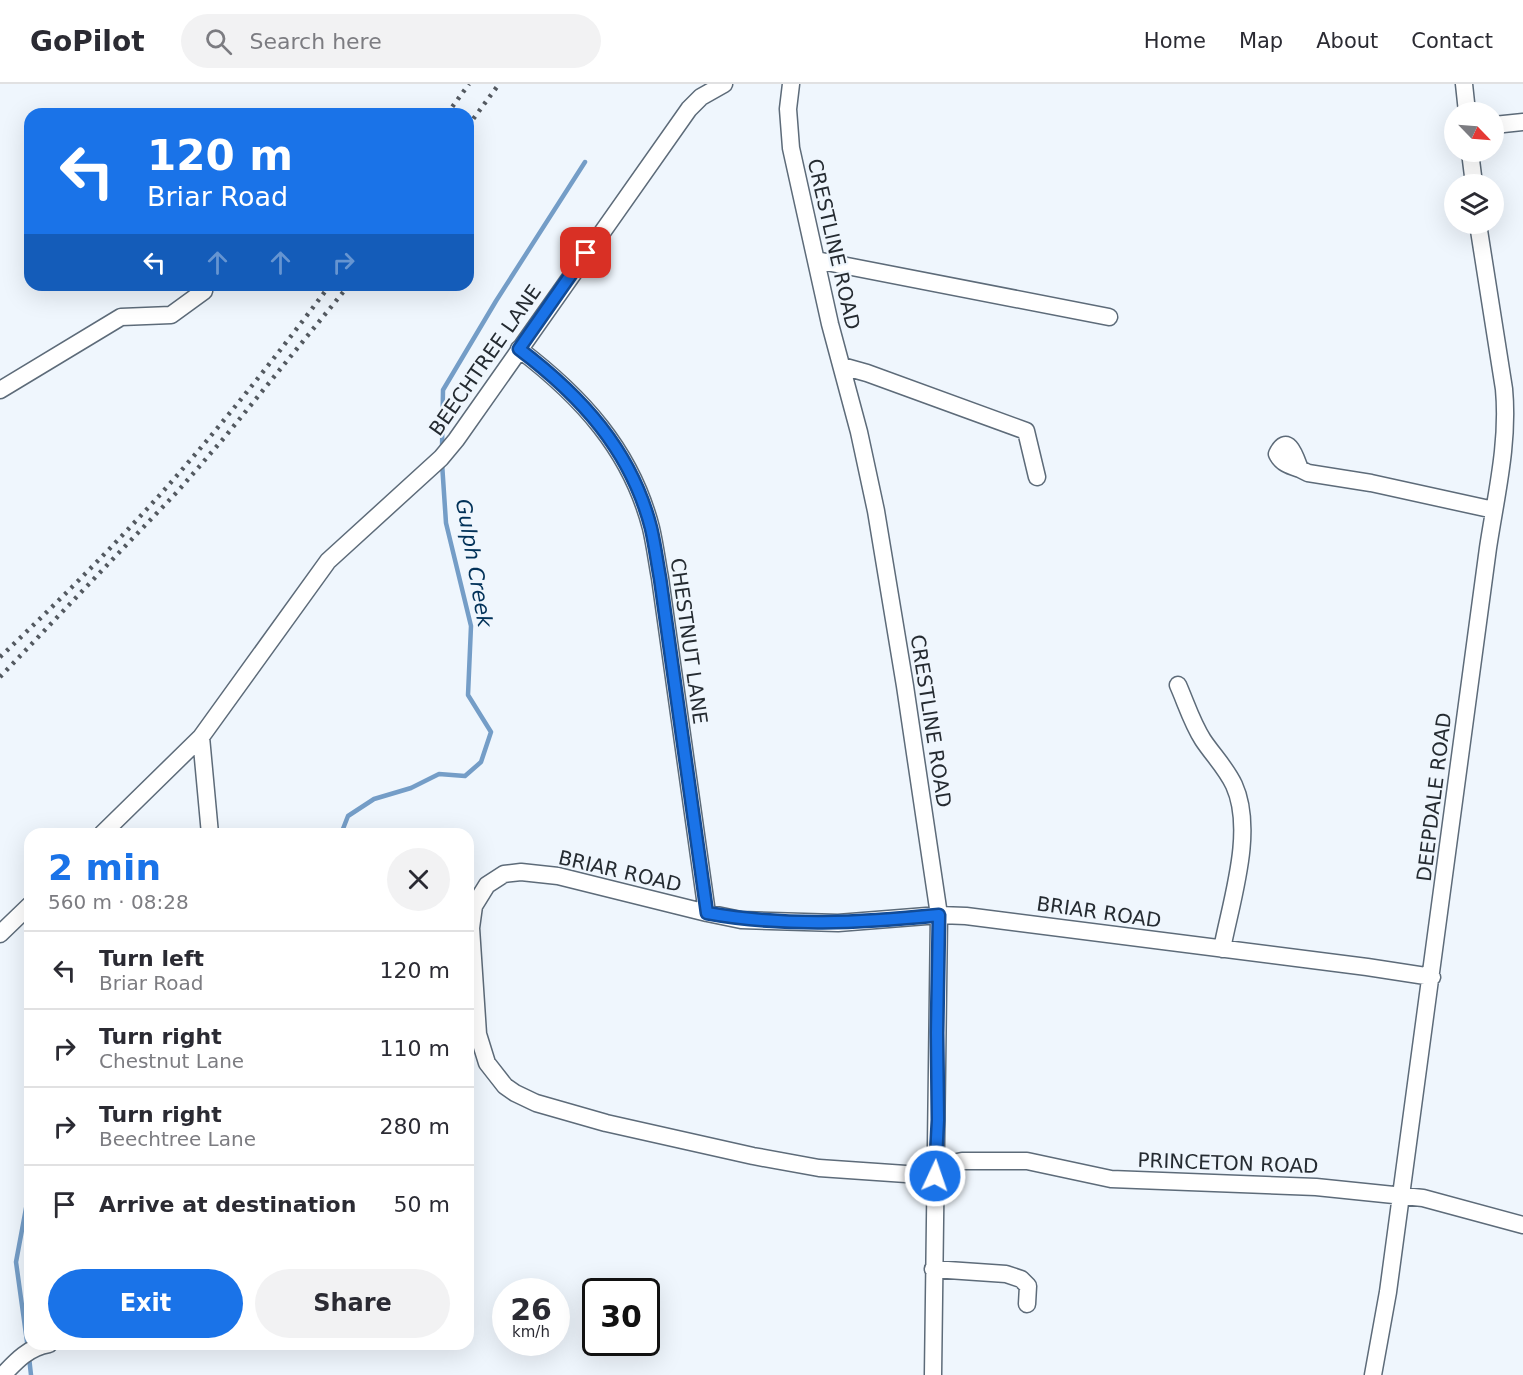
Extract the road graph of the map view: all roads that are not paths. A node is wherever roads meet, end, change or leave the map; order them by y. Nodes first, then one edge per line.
1 (724, 84) edge
2 (791, 84) edge
3 (1464, 84) edge
4 (1466, 102) edge
5 (1523, 122) edge
6 (1504, 124) edge
7 (1479, 234) edge
8 (816, 260) junction
9 (204, 291) dead end
10 (1109, 317) dead end
11 (519, 349) junction
12 (842, 366) junction
13 (0, 390) edge
14 (1300, 469) dead end
15 (1037, 477) dead end
16 (1494, 510) junction
17 (1178, 685) dead end
18 (201, 737) junction
19 (108, 828) edge
20 (209, 828) edge
21 (474, 906) edge
22 (24, 911) edge
23 (707, 913) junction
24 (939, 915) junction
25 (0, 934) edge
26 (1222, 949) junction
27 (474, 973) edge
28 (1432, 977) junction
29 (935, 1176) junction
30 (1400, 1196) junction
31 (1523, 1225) edge
32 (933, 1269) junction
33 (1027, 1304) dead end
34 (34, 1350) edge
35 (3, 1375) edge
36 (933, 1375) edge
37 (1373, 1375) edge

1 - 11 street, BEECHTREE LANE
2 - 8 street, CRESTLINE ROAD
3 - 4 street
5 - 6 street
7 - 16 street, DEEPDALE ROAD
8 - 10 street
8 - 12 street, CRESTLINE ROAD
9 - 13 street
11 - 18 street, BEECHTREE LANE
11 - 23 street, CHESTNUT LANE
12 - 15 street
12 - 24 street, CRESTLINE ROAD
14 - 16 street
16 - 28 street, DEEPDALE ROAD
17 - 26 street
18 - 19 street, BEECHTREE LANE
18 - 20 street
21 - 23 street, BRIAR ROAD
22 - 25 street
23 - 24 street, BRIAR ROAD
24 - 26 street, BRIAR ROAD
24 - 29 street, CRESTLINE ROAD
26 - 28 street, BRIAR ROAD
27 - 29 street, BRIAR ROAD
28 - 30 street, DEEPDALE ROAD
29 - 30 street, PRINCETON ROAD
29 - 32 street, CRESTLINE ROAD
30 - 31 street, PRINCETON ROAD
30 - 37 street, DEEPDALE ROAD
32 - 33 street
32 - 36 street, CRESTLINE ROAD
34 - 35 street

